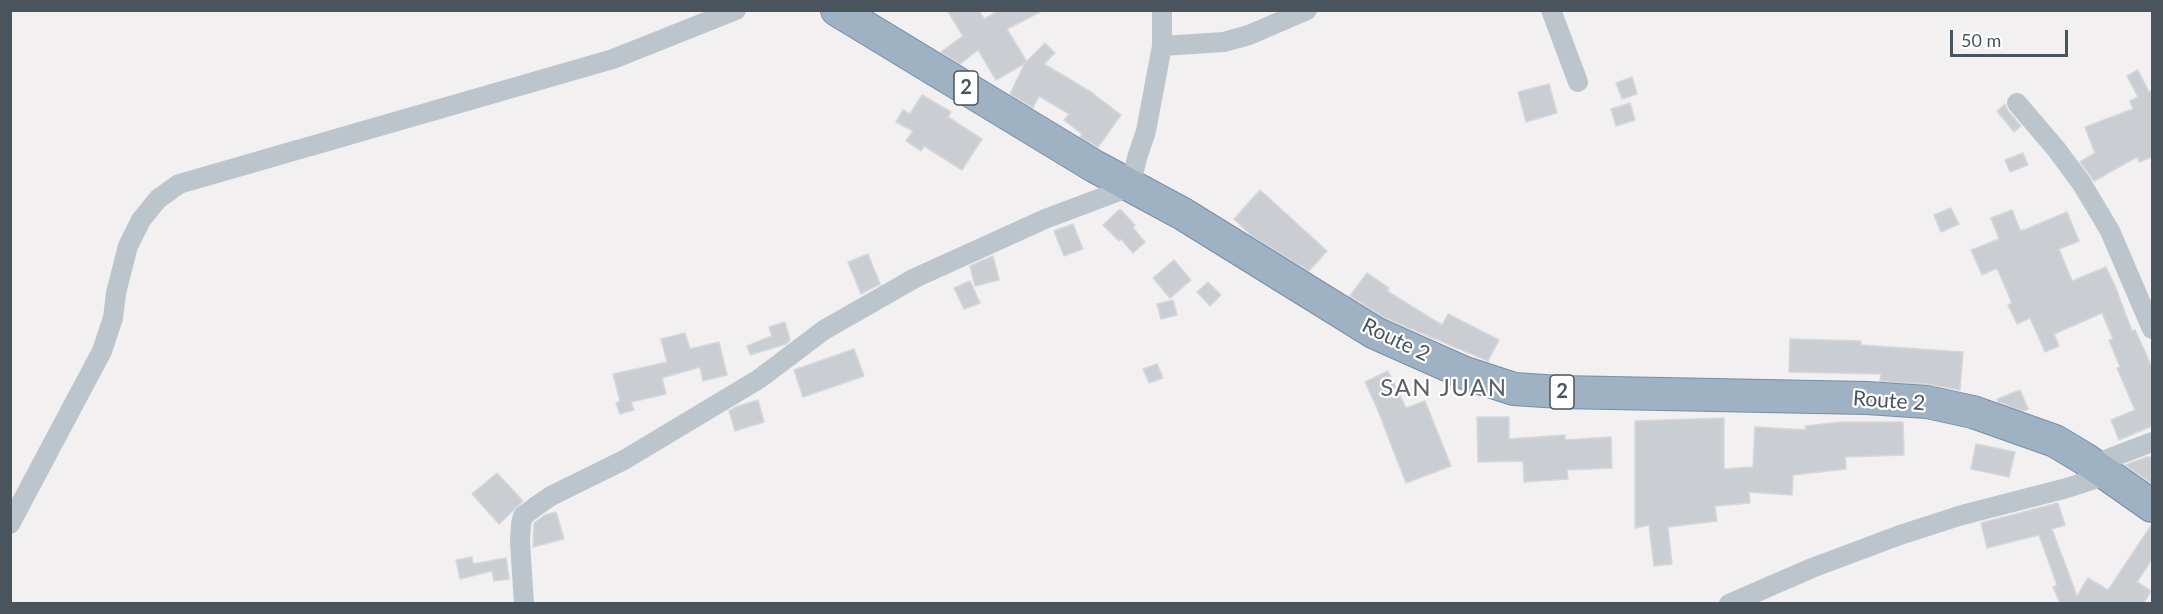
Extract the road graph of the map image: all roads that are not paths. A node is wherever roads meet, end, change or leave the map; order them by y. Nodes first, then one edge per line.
1 (736, 10) edge
2 (837, 10) edge
3 (1162, 10) edge
4 (1307, 10) edge
5 (1551, 10) edge
6 (1162, 46) junction
7 (1578, 82) dead end
8 (2017, 103) dead end
9 (1114, 177) junction
10 (2152, 329) edge
11 (2152, 442) edge
12 (2095, 466) junction
13 (2152, 506) edge
14 (10, 524) edge
15 (524, 603) edge
16 (1729, 603) edge

1 - 14 street
2 - 9 highway, Route 2 / 2
3 - 6 street
4 - 6 street
5 - 7 street
6 - 9 street
8 - 10 street
9 - 12 highway, Route 2 / 2
9 - 15 street
11 - 12 street
12 - 13 highway, Route 2 / 2
12 - 16 street

